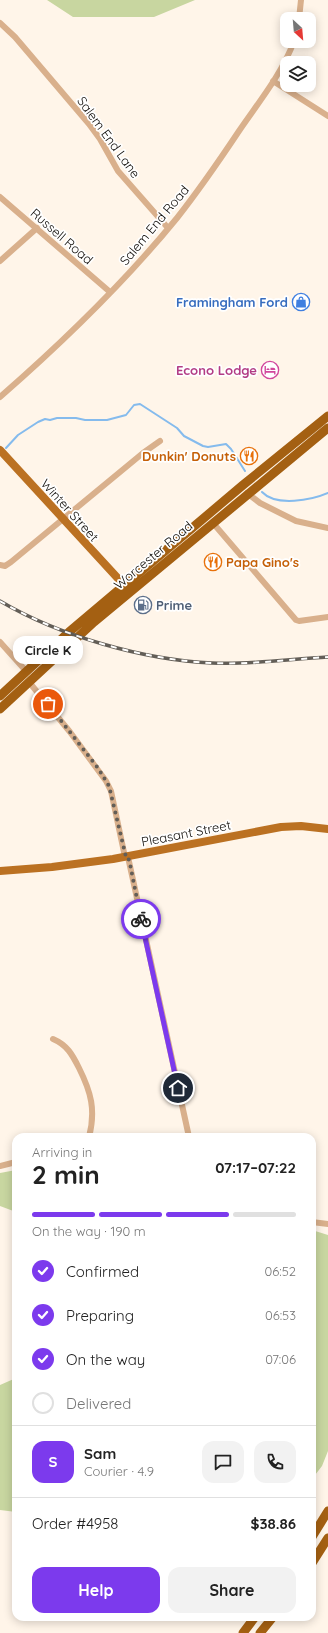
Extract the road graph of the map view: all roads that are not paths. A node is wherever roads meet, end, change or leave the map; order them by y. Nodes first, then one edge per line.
1 (301, 0) edge
2 (300, 12) edge
3 (0, 23) edge
4 (291, 48) edge
5 (272, 81) junction
6 (328, 116) edge
7 (0, 197) edge
8 (37, 228) junction
9 (168, 228) junction
10 (0, 260) edge
11 (110, 292) junction
12 (0, 397) edge
13 (328, 416) edge
14 (328, 428) edge
15 (160, 441) dead end
16 (0, 450) edge
17 (247, 493) junction
18 (63, 520) junction
19 (213, 523) junction
20 (328, 528) edge
21 (0, 565) edge
22 (124, 585) junction
23 (328, 618) edge
24 (0, 642) edge
25 (26, 671) junction
26 (29, 682) junction
27 (0, 696) edge
28 (0, 708) edge
29 (328, 829) edge
30 (127, 857) junction
31 (0, 871) edge
32 (53, 1039) dead end
33 (90, 1133) edge
34 (189, 1133) edge
35 (12, 1163) edge
36 (0, 1166) edge
37 (316, 1222) edge
38 (328, 1224) edge
39 (328, 1511) edge
40 (316, 1530) edge
41 (328, 1538) edge
42 (316, 1557) edge
43 (252, 1621) edge
44 (270, 1621) edge
45 (243, 1633) edge
46 (260, 1633) edge

1 - 2 street
3 - 9 street, Salem End Lane
4 - 5 street, Salem End Road
5 - 6 street
5 - 9 street, Salem End Road
7 - 8 street, Russell Road
8 - 10 street
8 - 11 street, Russell Road
9 - 11 street, Salem End Road
11 - 12 street, Salem End Road
13 - 22 highway, Worcester Road
14 - 17 highway, Worcester Road
15 - 18 street
16 - 18 main road, Winter Street
17 - 19 highway, Worcester Road
17 - 20 street
18 - 21 street
18 - 22 main road, Winter Street
19 - 23 street
19 - 26 highway, Worcester Road
22 - 25 highway, Worcester Road
24 - 25 street
25 - 27 highway, Worcester Road
26 - 28 highway, Worcester Road
26 - 30 street
29 - 30 main road, Pleasant Street
30 - 31 main road, Pleasant Street
30 - 34 street
32 - 33 street
35 - 36 street
37 - 38 street
39 - 40 highway
41 - 42 highway
43 - 45 highway
44 - 46 highway

